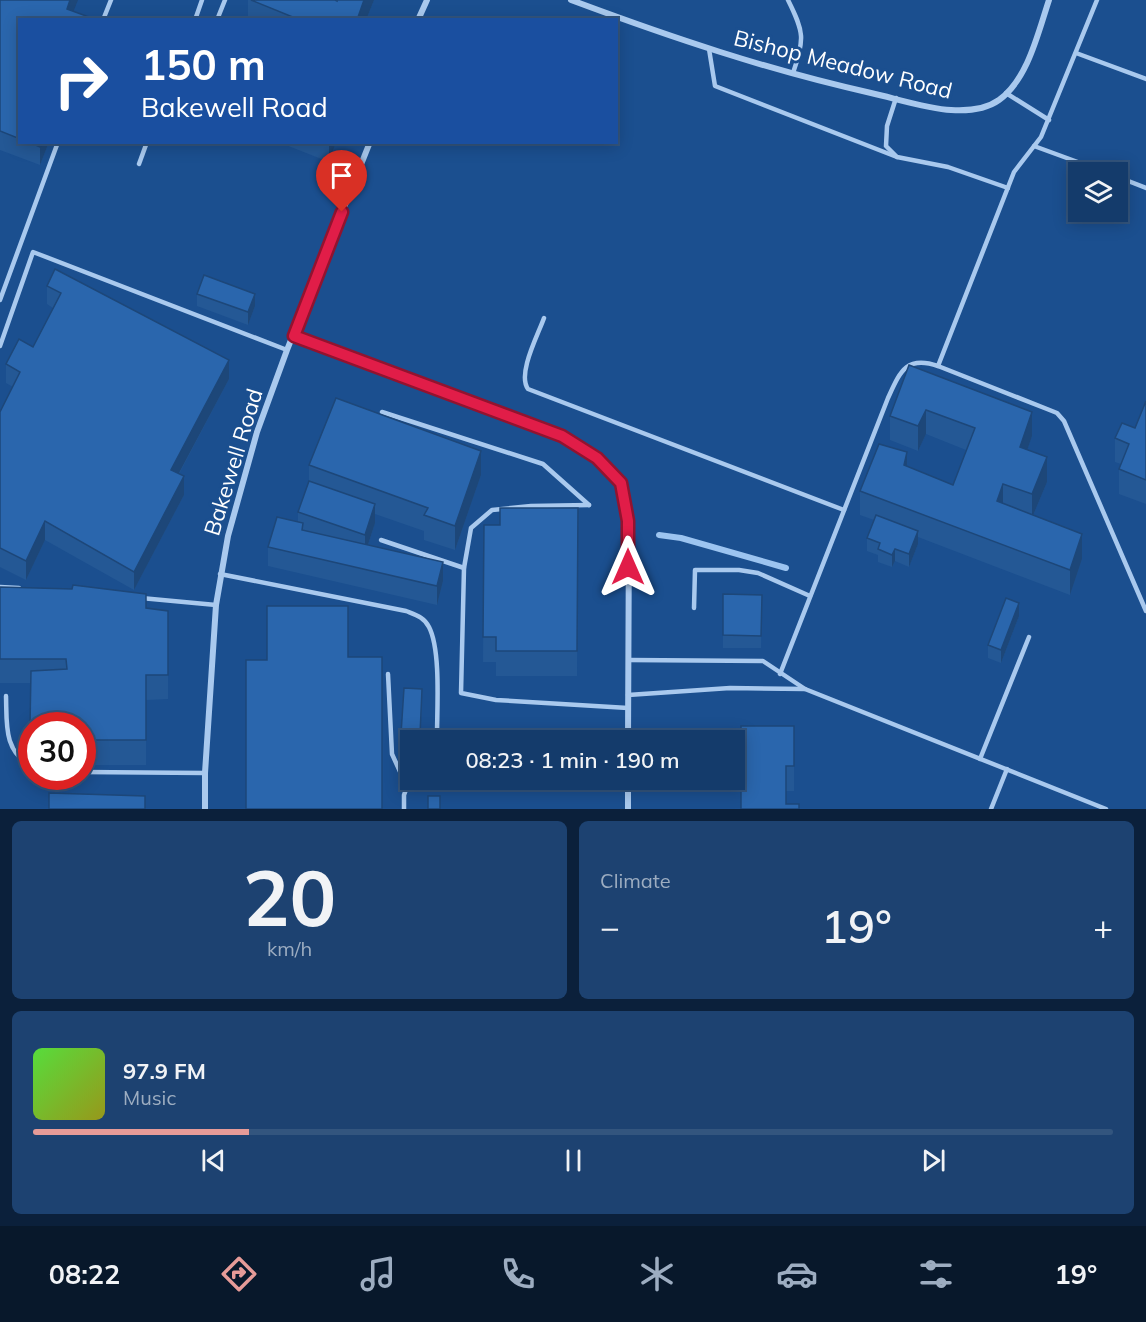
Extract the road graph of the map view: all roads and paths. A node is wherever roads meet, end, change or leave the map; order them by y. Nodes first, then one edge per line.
1 (111, 0) edge
2 (202, 0) edge
3 (225, 0) edge
4 (427, 0) edge
5 (571, 0) edge
6 (788, 0) edge
7 (1049, 0) edge
8 (1097, 0) edge
9 (105, 18) edge
10 (196, 18) edge
11 (218, 18) edge
12 (419, 18) edge
13 (710, 49) junction
14 (1076, 53) junction
15 (793, 73) junction
16 (1146, 79) edge
17 (1006, 93) junction
18 (896, 98) junction
19 (1049, 120) junction
20 (57, 144) edge
21 (146, 144) edge
22 (369, 144) edge
23 (1034, 146) junction
24 (897, 157) junction
25 (1078, 162) edge
26 (139, 164) dead end
27 (1128, 181) edge
28 (1008, 188) junction
29 (1146, 188) edge
30 (0, 300) edge
31 (544, 318) dead end
32 (294, 336) junction
33 (0, 346) edge
34 (287, 350) junction
35 (938, 366) junction
36 (382, 412) edge
37 (844, 510) junction
38 (381, 540) dead end
39 (464, 568) junction
40 (220, 574) junction
41 (0, 587) edge
42 (31, 589) edge
43 (810, 596) junction
44 (133, 598) edge
45 (216, 605) junction
46 (694, 608) dead end
47 (1146, 611) edge
48 (1029, 637) dead end
49 (628, 660) junction
50 (388, 674) dead end
51 (780, 674) junction
52 (805, 689) junction
53 (628, 695) junction
54 (6, 696) dead end
55 (628, 708) junction
56 (437, 730) edge
57 (628, 730) edge
58 (18, 755) edge
59 (980, 759) junction
60 (1007, 769) junction
61 (96, 772) edge
62 (205, 772) junction
63 (400, 772) edge
64 (406, 790) edge
65 (628, 790) edge
66 (205, 809) edge
67 (404, 809) edge
68 (628, 809) edge
69 (991, 809) edge
70 (1106, 809) edge

1 - 9 lane
2 - 10 lane
3 - 11 lane
4 - 12 street
5 - 13 street, Bishop Meadow Road
6 - 15 lane
7 - 17 street, Bishop Meadow Road
8 - 14 lane
13 - 15 street, Bishop Meadow Road
13 - 24 lane
14 - 16 lane
14 - 19 lane
15 - 18 street, Bishop Meadow Road
17 - 18 street, Bishop Meadow Road
17 - 19 lane
18 - 24 lane
19 - 23 lane
20 - 30 lane
21 - 26 lane
22 - 32 street, Bakewell Road
23 - 25 lane
23 - 28 lane
24 - 28 lane
27 - 29 lane
28 - 35 lane
31 - 37 lane
32 - 34 street, Bakewell Road
32 - 49 street
33 - 34 lane
34 - 40 street, Bakewell Road
35 - 37 lane
35 - 47 lane
36 - 39 lane
37 - 43 lane
38 - 39 lane
39 - 55 lane
40 - 45 street, Bakewell Road
40 - 56 lane
41 - 42 lane
43 - 46 lane
43 - 51 lane
44 - 45 lane
45 - 62 street, Bakewell Road
48 - 59 lane
49 - 51 lane
49 - 53 street
50 - 63 lane
51 - 52 lane
52 - 53 lane
52 - 59 lane
53 - 55 street
54 - 58 lane
55 - 57 street
59 - 60 lane
60 - 69 lane
60 - 70 lane
61 - 62 lane
62 - 66 street, Bakewell Road
64 - 67 lane
65 - 68 street

